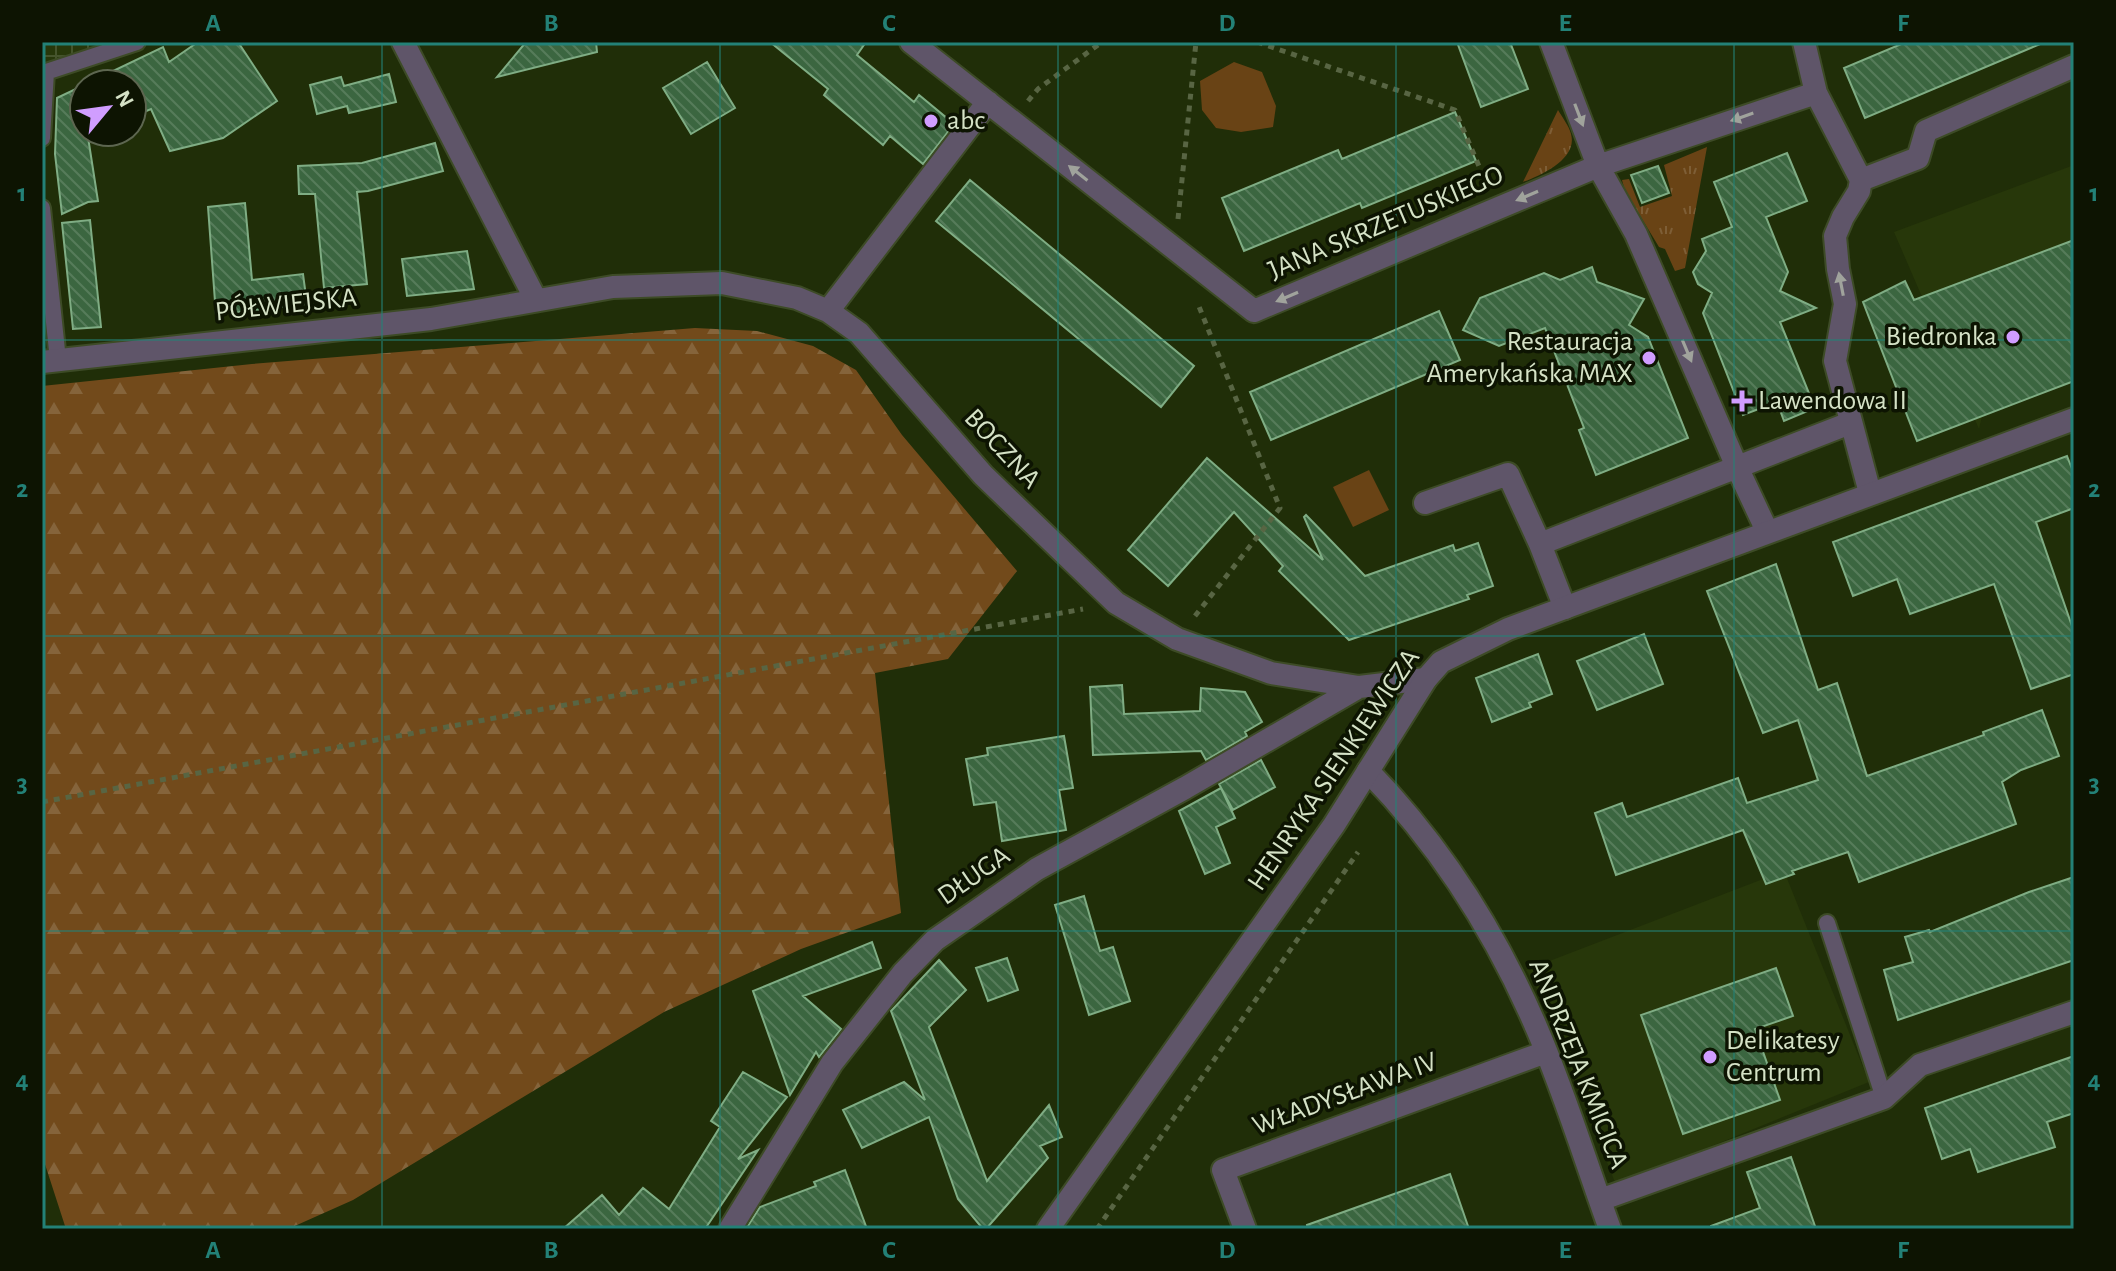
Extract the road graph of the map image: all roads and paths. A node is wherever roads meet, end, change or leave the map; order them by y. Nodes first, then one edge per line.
1 (137, 42) edge
2 (403, 42) edge
3 (911, 42) edge
4 (1102, 42) edge
5 (1196, 42) edge
6 (1257, 42) edge
7 (1551, 42) edge
8 (1804, 42) edge
9 (2074, 66) edge
10 (44, 68) edge
11 (1816, 93) junction
12 (988, 102) junction
13 (1012, 121) junction
14 (42, 138) edge
15 (1598, 166) junction
16 (1861, 180) junction
17 (42, 208) edge
18 (1498, 208) junction
19 (1175, 249) junction
20 (1193, 292) dead end
21 (536, 300) junction
22 (828, 311) junction
23 (50, 361) edge
24 (2074, 419) edge
25 (1850, 423) junction
26 (1737, 467) junction
27 (1870, 493) junction
28 (1425, 503) dead end
29 (1767, 531) junction
30 (1540, 544) junction
31 (1116, 603) junction
32 (1565, 608) junction
33 (1177, 639) junction
34 (1426, 679) junction
35 (1359, 687) junction
36 (1368, 771) junction
37 (42, 802) edge
38 (1358, 852) dead end
39 (1827, 923) dead end
40 (2074, 1012) edge
41 (1546, 1052) junction
42 (1884, 1098) junction
43 (1600, 1200) junction
44 (730, 1229) edge
45 (1048, 1229) edge
46 (1097, 1229) edge
47 (1245, 1229) edge
48 (1610, 1229) edge

1 - 10 lane
2 - 21 street
3 - 12 street, JANA SKRZETUSKIEGO
4 - 13 path
5 - 19 path
6 - 18 path
7 -> 15 street
8 - 11 street
9 - 16 street
10 - 14 lane
11 -> 15 street, JANA SKRZETUSKIEGO
11 - 16 street
12 - 13 street, JANA SKRZETUSKIEGO
12 - 22 street
19 -> 13 street, JANA SKRZETUSKIEGO
15 -> 18 street, JANA SKRZETUSKIEGO
15 -> 26 street
25 -> 16 street
17 - 23 lane
18 -> 19 street, JANA SKRZETUSKIEGO
20 - 33 path
21 - 22 street, BOCZNA
21 - 23 street, PÓŁWIEJSKA
22 - 31 street, BOCZNA
24 - 27 street, HENRYKA SIENKIEWICZA
25 - 26 street
25 - 27 street
26 - 29 street
26 - 30 street
27 - 29 street, HENRYKA SIENKIEWICZA
28 - 30 street
29 - 32 street, HENRYKA SIENKIEWICZA
30 - 32 street
31 - 33 street, BOCZNA
31 - 37 path
32 - 34 street, HENRYKA SIENKIEWICZA
33 - 35 street, BOCZNA
34 - 35 street, BOCZNA
34 - 36 street, HENRYKA SIENKIEWICZA
35 - 44 street, DŁUGA
36 - 41 street, ANDRZEJA KMICICA
36 - 45 street, HENRYKA SIENKIEWICZA
38 - 46 path
39 - 42 lane
40 - 42 street
41 - 43 street, ANDRZEJA KMICICA
41 - 47 street, WŁADYSŁAWA IV
42 - 43 street
43 - 48 street, ANDRZEJA KMICICA

